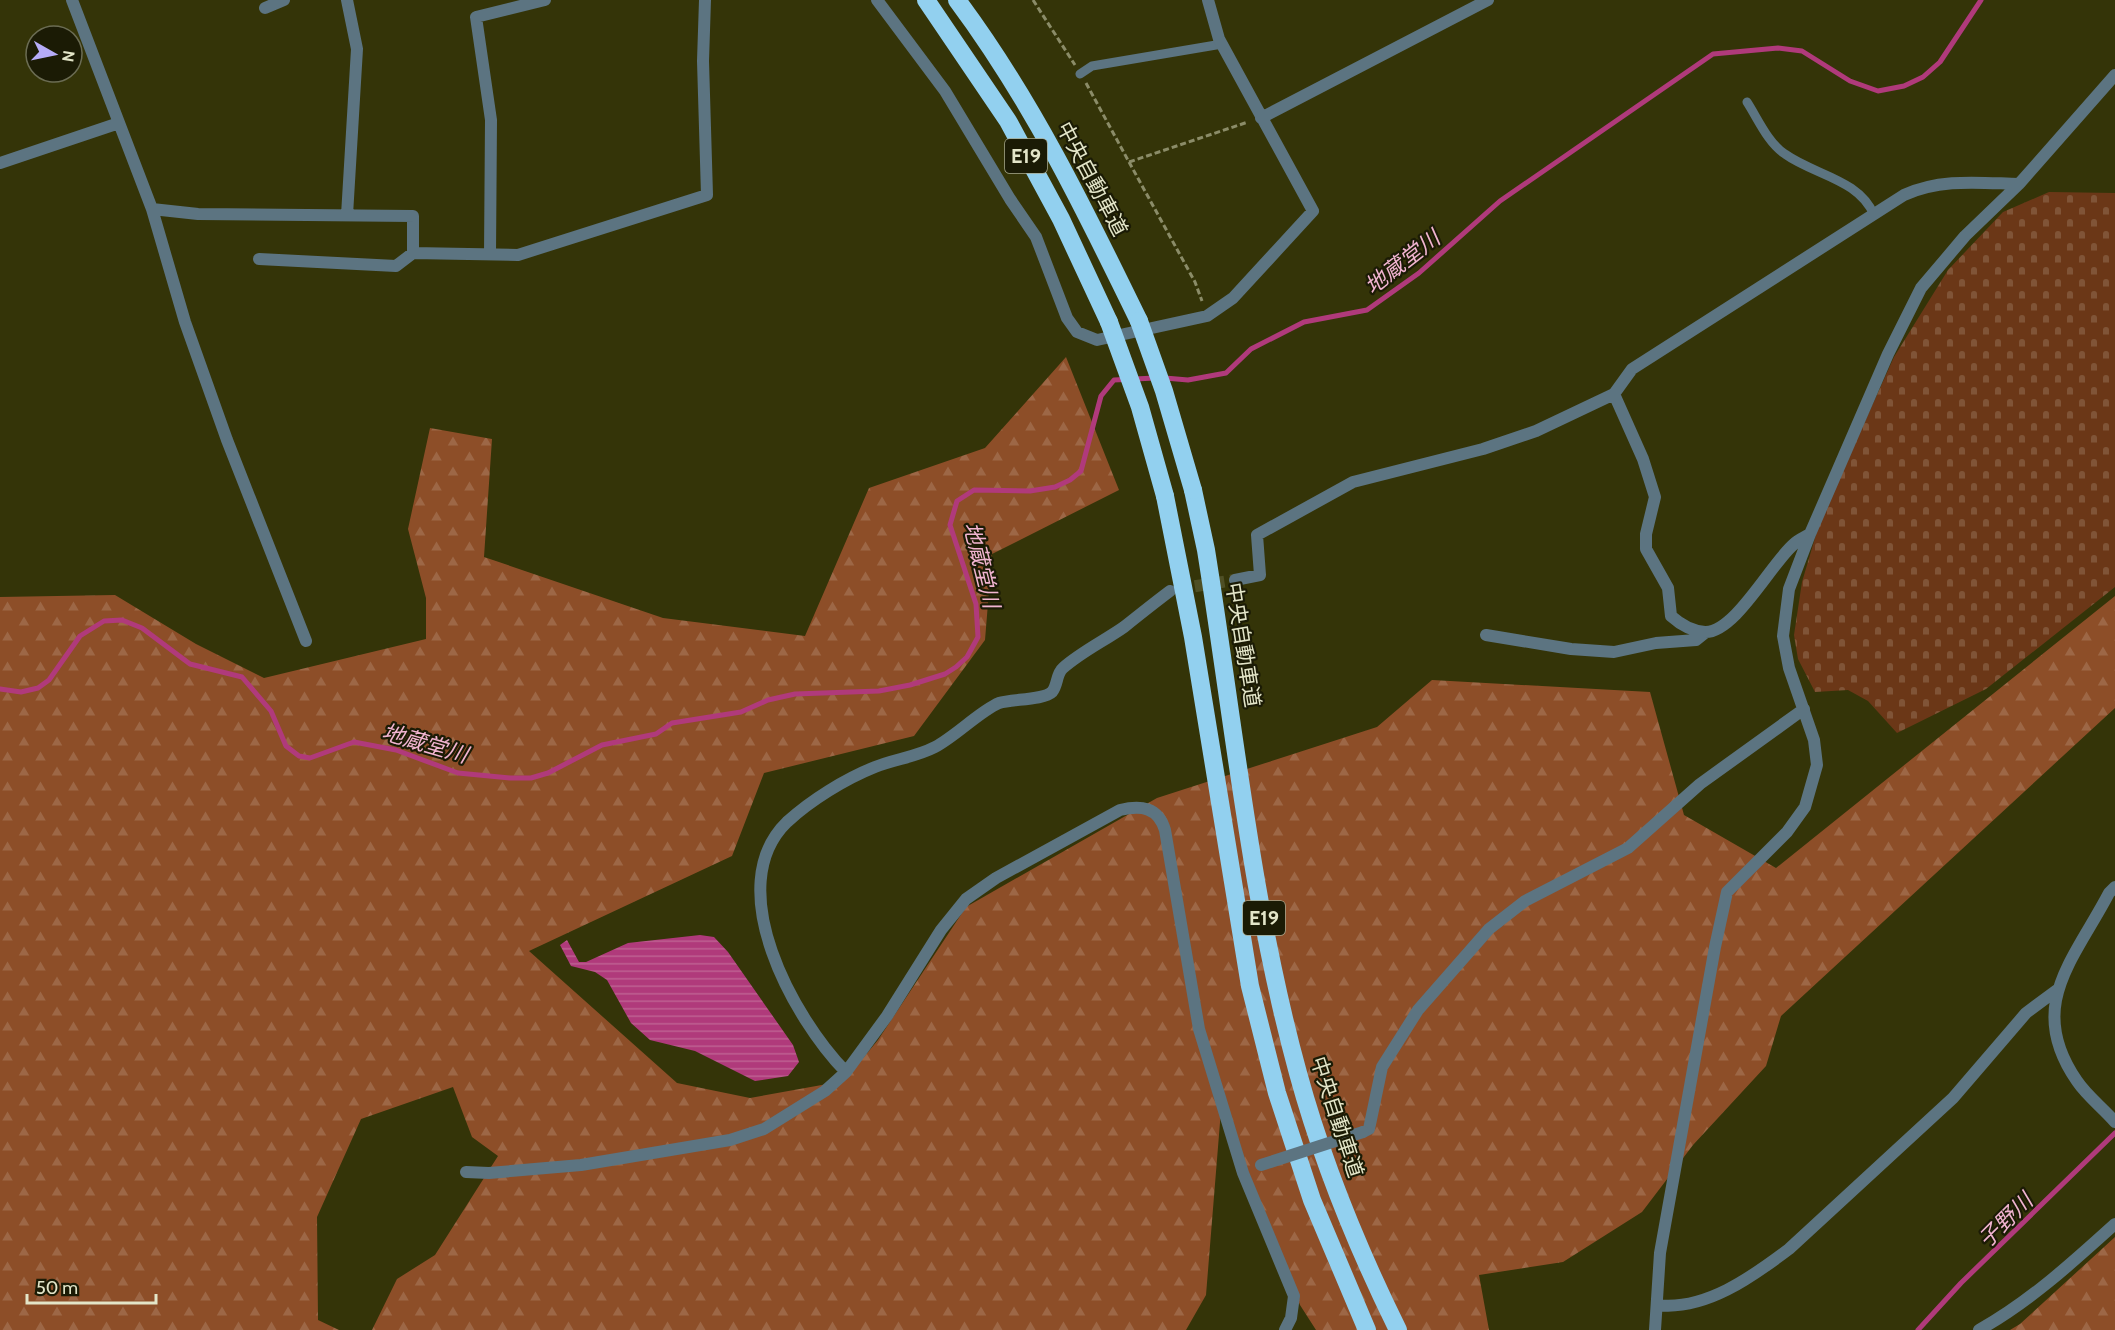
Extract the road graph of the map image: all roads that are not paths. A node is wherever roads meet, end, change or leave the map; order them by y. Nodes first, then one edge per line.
1 (72, 0) edge
2 (284, 0) edge
3 (347, 0) edge
4 (545, 0) edge
5 (705, 0) edge
6 (877, 0) edge
7 (926, 0) edge
8 (957, 0) edge
9 (1208, 0) edge
10 (1488, 0) edge
11 (265, 8) dead end
12 (1222, 44) junction
13 (1080, 74) road end
14 (2115, 75) edge
15 (1747, 102) dead end
16 (1261, 118) junction
17 (119, 123) junction
18 (0, 162) edge
19 (2019, 184) junction
20 (152, 209) junction
21 (1874, 214) junction
22 (346, 215) junction
23 (413, 253) junction
24 (490, 254) junction
25 (259, 259) dead end
26 (1614, 394) junction
27 (1810, 534) junction
28 (1235, 580) tunnel mouth
29 (1170, 591) tunnel mouth
30 (1706, 632) junction
31 (1486, 634) dead end
32 (306, 641) dead end
33 (1804, 709) junction
34 (2115, 887) edge
35 (2057, 990) junction
36 (846, 1072) junction
37 (2115, 1122) edge
38 (465, 1172) dead end
39 (1244, 1173) junction
40 (2115, 1224) edge
41 (1657, 1305) junction
42 (1285, 1330) edge
43 (1367, 1330) edge
44 (1398, 1330) edge
45 (1655, 1330) edge
46 (1979, 1330) edge

1 - 17 street
2 - 11 street
3 - 22 street
4 - 24 street
5 - 24 street
6 - 16 street
7 - 43 highway, E19, bridge
8 - 44 highway, 中央自動車道 / E19, bridge
9 - 12 street
10 - 16 street
12 - 13 lane
12 - 16 street
14 - 19 street
15 - 21 lane
17 - 18 street
17 - 20 street
19 - 21 street
19 - 27 street
20 - 22 street
20 - 32 street
21 - 26 street
22 - 23 street
23 - 24 street
23 - 25 street
26 - 28 street
26 - 30 street
27 - 30 street
27 - 33 street
29 - 36 street
30 - 31 street
33 - 39 street, bridge
33 - 41 street
34 - 35 street
35 - 37 street
35 - 41 street
36 - 38 street
36 - 39 street
39 - 42 street
40 - 46 street
41 - 45 street

